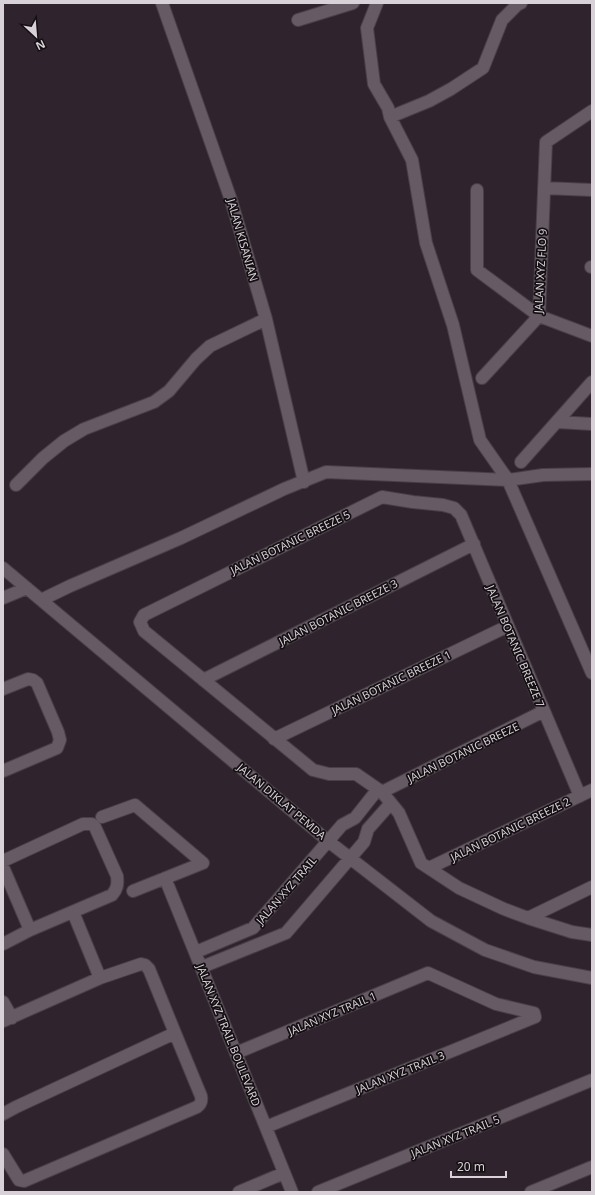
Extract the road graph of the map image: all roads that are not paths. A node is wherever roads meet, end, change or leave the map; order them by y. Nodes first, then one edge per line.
1 (162, 3) edge
2 (353, 3) edge
3 (377, 3) edge
4 (522, 3) edge
5 (298, 20) dead end
6 (592, 111) edge
7 (390, 117) junction
8 (544, 188) junction
9 (477, 190) dead end
10 (592, 190) edge
11 (539, 316) junction
12 (266, 318) junction
13 (592, 336) edge
14 (482, 378) dead end
15 (592, 382) edge
16 (557, 422) junction
17 (592, 424) edge
18 (521, 462) dead end
19 (592, 474) edge
20 (508, 480) junction
21 (304, 482) junction
22 (16, 485) dead end
23 (443, 505) joint
24 (474, 544) junction
25 (3, 568) edge
26 (27, 588) junction
27 (3, 598) edge
28 (41, 600) junction
29 (508, 626) junction
30 (592, 673) edge
31 (203, 680) junction
32 (3, 689) edge
33 (544, 711) junction
34 (274, 739) junction
35 (3, 771) edge
36 (592, 790) edge
37 (380, 791) junction
38 (580, 796) junction
39 (391, 803) junction
40 (102, 817) dead end
41 (328, 841) junction
42 (351, 857) junction
43 (3, 861) edge
44 (3, 867) edge
45 (429, 868) junction
46 (166, 878) junction
47 (592, 887) edge
48 (133, 891) dead end
49 (73, 912) junction
50 (528, 918) junction
51 (30, 930) junction
52 (592, 935) edge
53 (3, 944) edge
54 (196, 952) junction
55 (202, 967) junction
56 (100, 978) junction
57 (592, 978) edge
58 (3, 1002) edge
59 (535, 1017) joint
60 (7, 1020) edge
61 (175, 1033) junction
62 (236, 1053) junction
63 (592, 1080) edge
64 (3, 1114) edge
65 (266, 1127) junction
66 (3, 1154) edge
67 (592, 1166) edge
68 (284, 1173) junction
69 (239, 1192) edge
70 (292, 1192) edge
71 (318, 1192) edge
72 (531, 1192) edge

1 - 12 street, JALAN KISANIAN
2 - 5 street
3 - 7 street
4 - 7 street
6 - 8 street, JALAN XYZ FLO 9
7 - 20 street
8 - 10 street
8 - 11 street, JALAN XYZ FLO 9
9 - 11 street
11 - 13 street
11 - 14 street, JALAN XYZ FLO 9
12 - 21 street, JALAN KISANIAN
12 - 22 street
15 - 16 street
16 - 17 street
16 - 18 street
19 - 20 street
20 - 21 street
20 - 30 street
21 - 28 street
23 - 24 street, JALAN BOTANIC BREEZE 7
23 - 31 street, JALAN BOTANIC BREEZE 5
24 - 29 street, JALAN BOTANIC BREEZE 7
24 - 31 street, JALAN BOTANIC BREEZE 3
25 - 26 street, JALAN DIKLAT PEMDA
26 - 27 street
26 - 28 street, JALAN DIKLAT PEMDA
28 - 41 street, JALAN DIKLAT PEMDA
29 - 33 street, JALAN BOTANIC BREEZE 7
29 - 34 street, JALAN BOTANIC BREEZE 1
31 - 34 street
32 - 35 street
33 - 37 street, JALAN BOTANIC BREEZE
33 - 38 street, JALAN BOTANIC BREEZE 7
34 - 37 street
36 - 38 street, JALAN BOTANIC BREEZE 2
37 - 39 street
37 - 41 street, JALAN BOTANIC BREEZE
38 - 45 street, JALAN BOTANIC BREEZE 2
39 - 42 street
39 - 45 street
40 - 46 street
41 - 42 street, JALAN DIKLAT PEMDA
41 - 54 street, JALAN XYZ TRAIL
42 - 55 street, JALAN XYZ TRAIL
42 - 57 street, JALAN DIKLAT PEMDA
43 - 49 street
44 - 51 street
45 - 50 street
46 - 48 street
46 - 54 street, JALAN XYZ TRAIL BOULEVARD
47 - 50 street
49 - 51 street
49 - 56 street
50 - 52 street
51 - 53 street
54 - 55 street, JALAN XYZ TRAIL BOULEVARD
55 - 62 street, JALAN XYZ TRAIL BOULEVARD
56 - 60 street
56 - 61 street
58 - 60 street
59 - 62 street, JALAN XYZ TRAIL 1
59 - 65 street, JALAN XYZ TRAIL 3
61 - 64 street
61 - 66 street
62 - 65 street, JALAN XYZ TRAIL BOULEVARD
63 - 71 street, JALAN XYZ TRAIL 5
65 - 68 street, JALAN XYZ TRAIL BOULEVARD
67 - 72 street
68 - 69 street
68 - 70 street, JALAN XYZ TRAIL BOULEVARD

